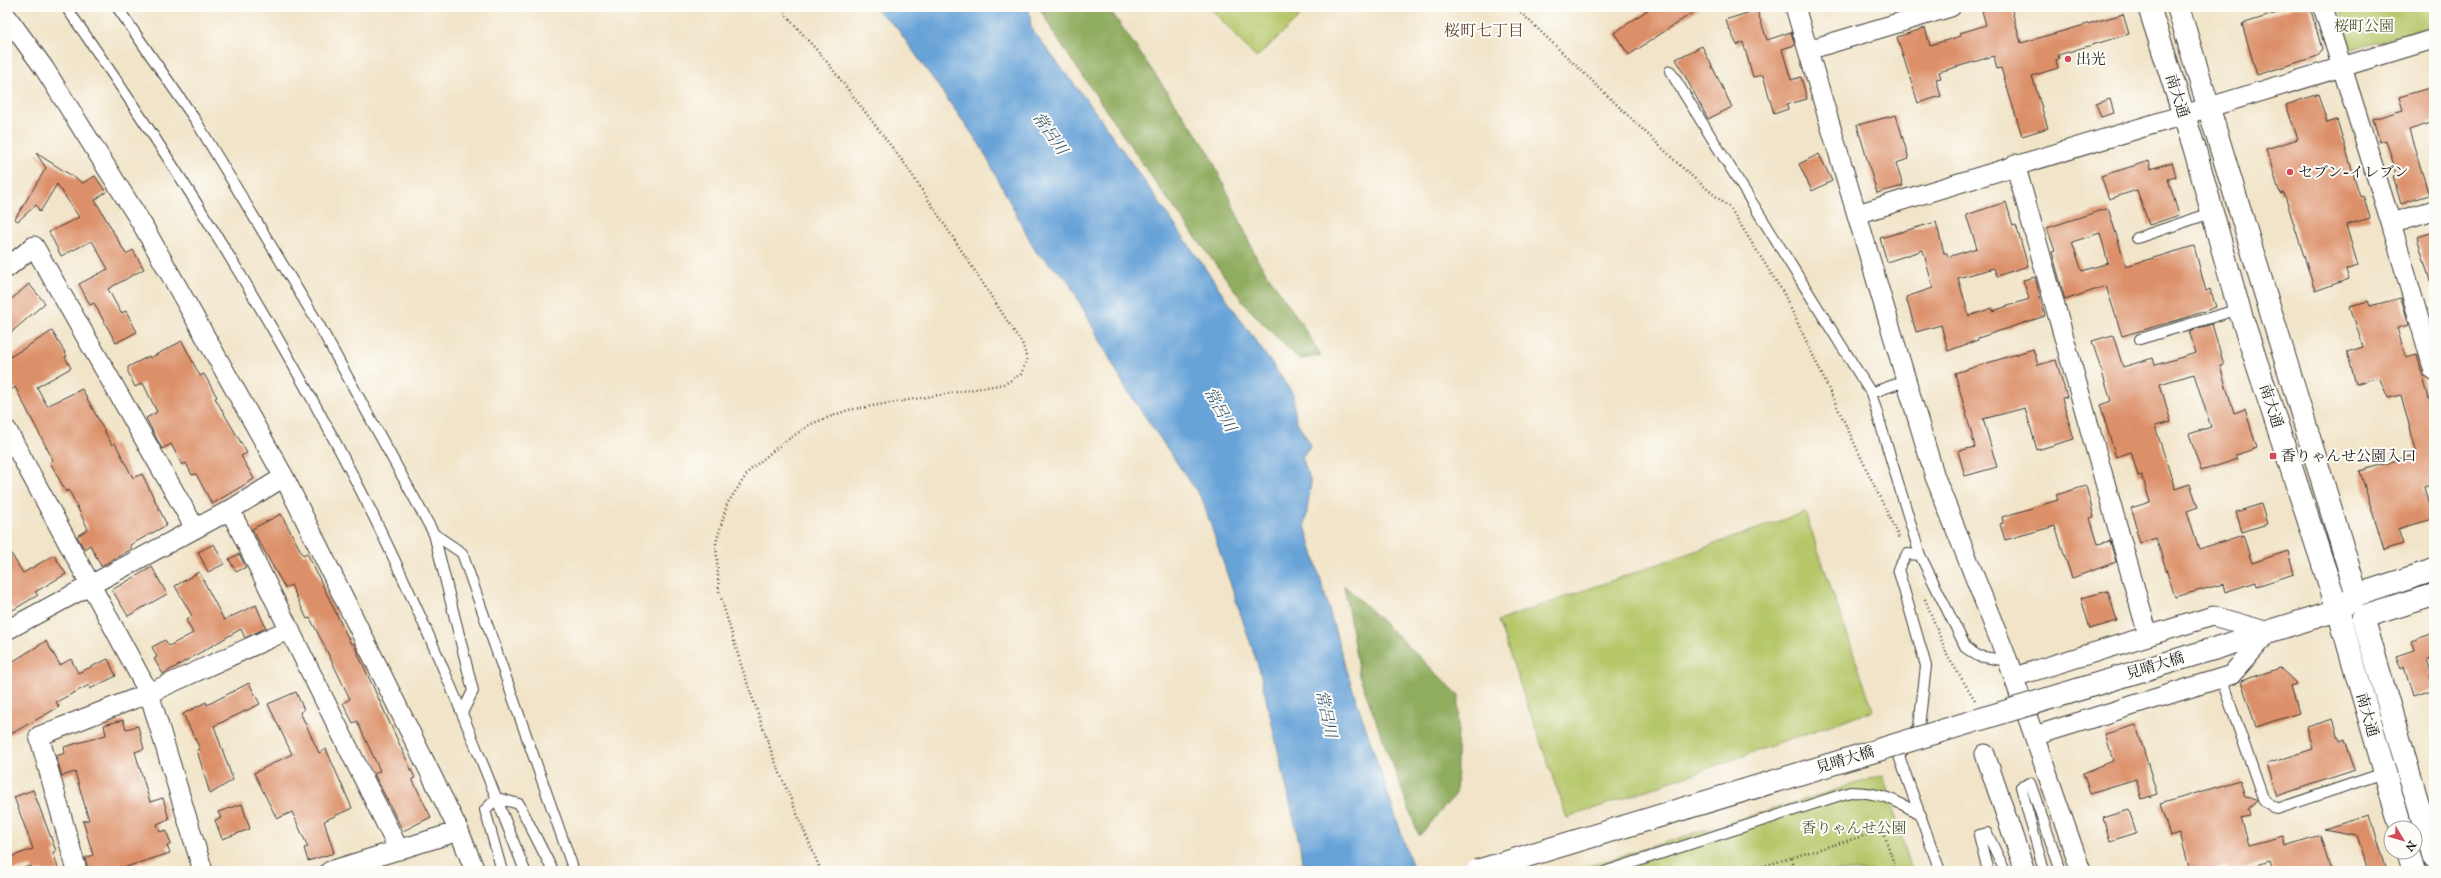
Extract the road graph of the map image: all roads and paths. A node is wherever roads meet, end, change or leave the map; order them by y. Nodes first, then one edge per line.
1 (66, 7) edge
2 (117, 7) edge
3 (779, 7) edge
4 (1515, 7) edge
5 (1795, 7) edge
6 (1950, 7) edge
7 (2149, 7) edge
8 (2178, 7) edge
9 (2322, 7) edge
10 (7, 17) edge
11 (2434, 38) edge
12 (1808, 50) junction
13 (2341, 68) junction
14 (1670, 71) dead end
15 (2208, 107) junction
16 (2183, 114) junction
17 (2015, 164) junction
18 (2434, 210) edge
19 (2211, 213) junction
20 (1857, 214) junction
21 (2392, 223) junction
22 (2136, 238) dead end
23 (7, 268) edge
24 (2240, 309) junction
25 (2140, 339) dead end
26 (2434, 371) edge
27 (1908, 380) junction
28 (1871, 393) junction
29 (7, 430) edge
30 (284, 477) junction
31 (230, 510) junction
32 (195, 528) junction
33 (434, 534) junction
34 (1907, 554) junction
35 (1920, 555) junction
36 (2434, 570) edge
37 (91, 585) junction
38 (2357, 595) junction
39 (2434, 595) edge
40 (1924, 598) dead end
41 (2338, 610) junction
42 (2364, 617) junction
43 (9, 626) edge
44 (290, 629) junction
45 (2269, 632) junction
46 (2148, 635) junction
47 (2011, 669) junction
48 (2221, 678) junction
49 (149, 693) junction
50 (1978, 706) dead end
51 (463, 712) junction
52 (2034, 736) junction
53 (1985, 754) dead end
54 (2384, 773) junction
55 (497, 798) junction
56 (1921, 815) junction
57 (2399, 820) edge
58 (459, 831) junction
59 (399, 850) junction
60 (1791, 858) junction
61 (2434, 858) edge
62 (2411, 860) edge
63 (77, 871) edge
64 (203, 871) edge
65 (330, 871) edge
66 (475, 871) edge
67 (502, 871) edge
68 (525, 871) edge
69 (553, 871) edge
70 (574, 871) edge
71 (821, 871) edge
72 (1477, 871) edge
73 (1607, 871) edge
74 (1747, 871) edge
75 (1794, 871) edge
76 (1896, 871) edge
77 (1940, 871) edge
78 (1988, 871) edge
79 (2004, 871) edge
80 (2025, 871) edge
81 (2044, 871) edge
82 (2061, 871) edge
83 (2081, 871) edge
84 (2414, 871) edge

1 - 51 lane
2 - 33 lane
3 - 71 path
4 - 34 path
5 - 12 street
6 - 12 street
7 - 16 street, 南大通
8 - 15 street, 南大通
9 - 13 street
10 - 30 street
11 - 13 street
12 - 20 street
13 - 15 street
13 - 21 street
14 - 28 lane
15 - 16 street
15 - 38 street, 南大通
16 - 17 street
16 - 19 street, 南大通
17 - 20 street
17 - 46 street
18 - 21 street
19 - 22 lane
19 - 24 street, 南大通
20 - 27 street
21 - 26 street
23 - 32 street
24 - 25 lane
24 - 41 street, 南大通
27 - 28 lane
27 - 47 street
28 - 35 lane
29 - 37 street
30 - 31 street
30 - 58 street
31 - 32 street
31 - 44 street
32 - 37 street
33 - 51 lane
33 - 70 lane
34 - 35 lane
34 - 56 lane
35 - 47 lane
36 - 38 street
37 - 43 street
37 - 49 street
38 - 41 street
38 - 42 street, 南大通
39 - 42 street
40 - 50 path
41 - 42 street
41 - 45 street, 見晴大橋
41 - 54 street, 南大通
42 - 61 street, 南大通
44 - 49 street
44 - 59 street
45 - 46 street
45 - 48 street
45 - 72 street, 見晴大橋, bridge
46 - 47 street
47 - 52 street
48 - 52 street
48 - 54 lane
49 - 63 street
49 - 64 street
51 - 55 lane
52 - 83 street
53 - 80 street
54 - 57 street, 南大通
55 - 67 lane
55 - 68 lane
55 - 69 lane
56 - 73 lane
56 - 77 lane
58 - 59 street
58 - 66 street
59 - 65 street
60 - 74 path
60 - 75 path
60 - 76 path
62 - 84 street
78 - 79 lane
81 - 82 lane

